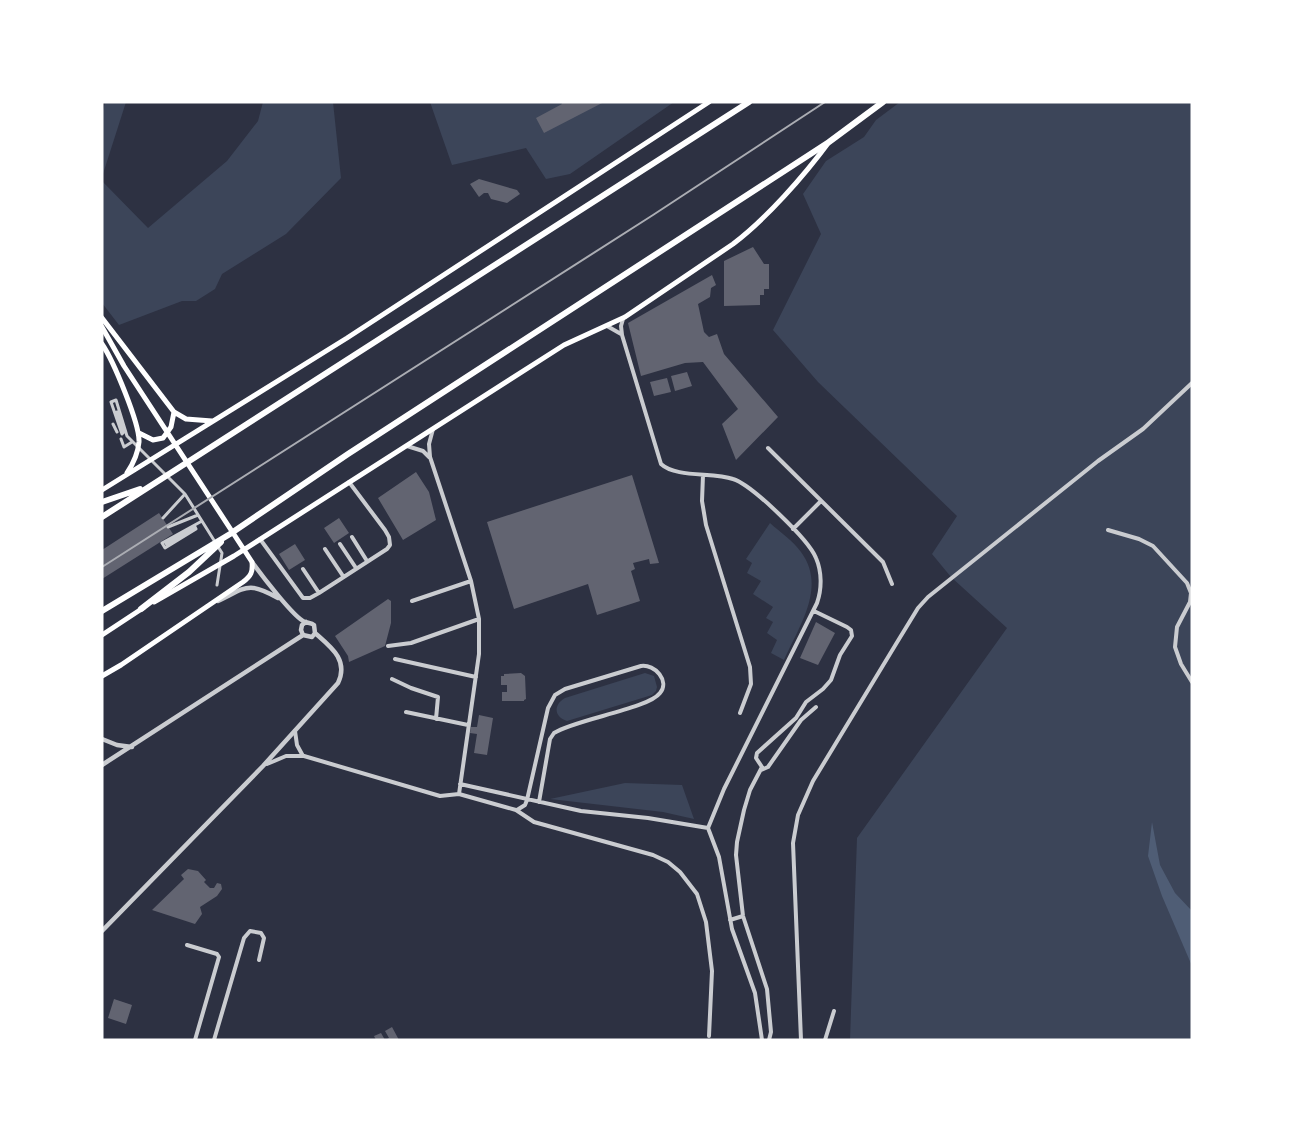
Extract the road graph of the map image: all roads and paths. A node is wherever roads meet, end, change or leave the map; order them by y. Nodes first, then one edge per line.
1 (709, 102) edge
2 (748, 102) edge
3 (883, 102) edge
4 (829, 142) junction
5 (625, 317) junction
6 (102, 318) edge
7 (606, 326) junction
8 (102, 327) edge
9 (622, 335) junction
10 (102, 344) edge
11 (1192, 383) edge
12 (117, 412) dead end
13 (174, 412) junction
14 (213, 421) junction
15 (113, 424) dead end
16 (433, 429) junction
17 (117, 432) dead end
18 (139, 433) junction
19 (121, 439) dead end
20 (132, 442) junction
21 (406, 446) junction
22 (768, 448) dead end
23 (430, 457) junction
24 (703, 475) junction
25 (124, 476) junction
26 (349, 482) junction
27 (150, 486) junction
28 (102, 490) edge
29 (185, 494) junction
30 (820, 501) junction
31 (102, 502) edge
32 (198, 515) junction
33 (102, 517) edge
34 (163, 518) dead end
35 (202, 521) junction
36 (168, 527) dead end
37 (195, 529) dead end
38 (793, 529) junction
39 (1108, 530) dead end
40 (230, 534) junction
41 (352, 537) dead end
42 (260, 539) junction
43 (340, 544) dead end
44 (325, 549) dead end
45 (250, 560) junction
46 (367, 561) junction
47 (356, 568) junction
48 (303, 569) dead end
49 (343, 576) junction
50 (471, 581) junction
51 (892, 584) dead end
52 (217, 585) dead end
53 (319, 593) junction
54 (412, 600) dead end
55 (285, 603) junction
56 (211, 605) junction
57 (141, 609) junction
58 (102, 611) edge
59 (813, 611) junction
60 (479, 619) junction
61 (304, 624) junction
62 (102, 635) edge
63 (303, 635) junction
64 (314, 635) junction
65 (388, 646) dead end
66 (395, 659) dead end
67 (104, 676) edge
68 (476, 677) junction
69 (392, 679) dead end
70 (1192, 682) edge
71 (816, 707) dead end
72 (406, 712) dead end
73 (740, 713) dead end
74 (436, 720) junction
75 (468, 724) junction
76 (295, 731) junction
77 (102, 739) edge
78 (132, 747) junction
79 (304, 756) junction
80 (102, 765) edge
81 (263, 766) junction
82 (535, 769) junction
83 (761, 770) junction
84 (544, 771) junction
85 (460, 784) junction
86 (459, 794) junction
87 (527, 800) junction
88 (539, 802) junction
89 (516, 810) junction
90 (708, 828) junction
91 (743, 916) junction
92 (730, 920) junction
93 (102, 931) edge
94 (187, 945) dead end
95 (259, 960) dead end
96 (834, 1011) dead end
97 (710, 1036) dead end
98 (195, 1040) edge
99 (214, 1040) edge
100 (762, 1040) edge
101 (769, 1040) edge
102 (801, 1040) edge
103 (825, 1040) edge

1 - 14 main road
2 - 27 highway
3 - 4 highway
4 - 5 main road
4 - 40 highway
5 - 7 main road
5 - 9 street
6 - 13 main road
7 - 9 street
7 - 16 main road
8 - 45 main road
9 - 24 street
10 - 18 main road
11 - 102 street
12 - 20 street
13 - 14 main road
13 - 18 main road
14 - 25 main road
15 - 17 street
16 - 21 main road
16 - 23 street
18 - 25 main road
19 - 20 street
20 - 29 street
21 - 23 street
21 - 26 main road
22 - 30 street
23 - 50 street
24 - 38 street
24 - 73 street
25 - 28 main road
26 - 42 main road
26 - 46 street
27 - 31 highway
27 - 33 highway
29 - 32 street
29 - 34 street
30 - 38 street
30 - 51 street
32 - 35 street
32 - 36 street
35 - 37 street
35 - 52 street
38 - 59 street
39 - 70 street
40 - 57 highway
40 - 58 highway
41 - 46 street
42 - 53 street
42 - 57 main road
43 - 47 street
44 - 49 street
45 - 55 street
45 - 56 main road
46 - 47 street
47 - 49 street
48 - 53 street
49 - 53 street
50 - 54 street
50 - 60 street
55 - 56 street
55 - 61 street
56 - 67 main road
57 - 62 main road
59 - 83 street
59 - 90 street
60 - 65 street
60 - 68 street
61 - 63 street
61 - 64 street
63 - 64 street
63 - 78 street
64 - 76 street
66 - 68 street
68 - 75 street
69 - 74 street
71 - 83 street
72 - 74 street
74 - 75 street
75 - 85 street
76 - 79 street
76 - 81 street
77 - 78 street
78 - 80 street
79 - 81 street
79 - 86 street
81 - 93 street
82 - 84 street
82 - 84 street
82 - 87 street
83 - 91 street
84 - 88 street
85 - 86 street
85 - 87 street
86 - 89 street
87 - 88 street
87 - 89 street
88 - 90 street
89 - 97 street
90 - 92 street
91 - 92 street
91 - 101 street
92 - 100 street
94 - 98 street
95 - 99 street
96 - 103 street

